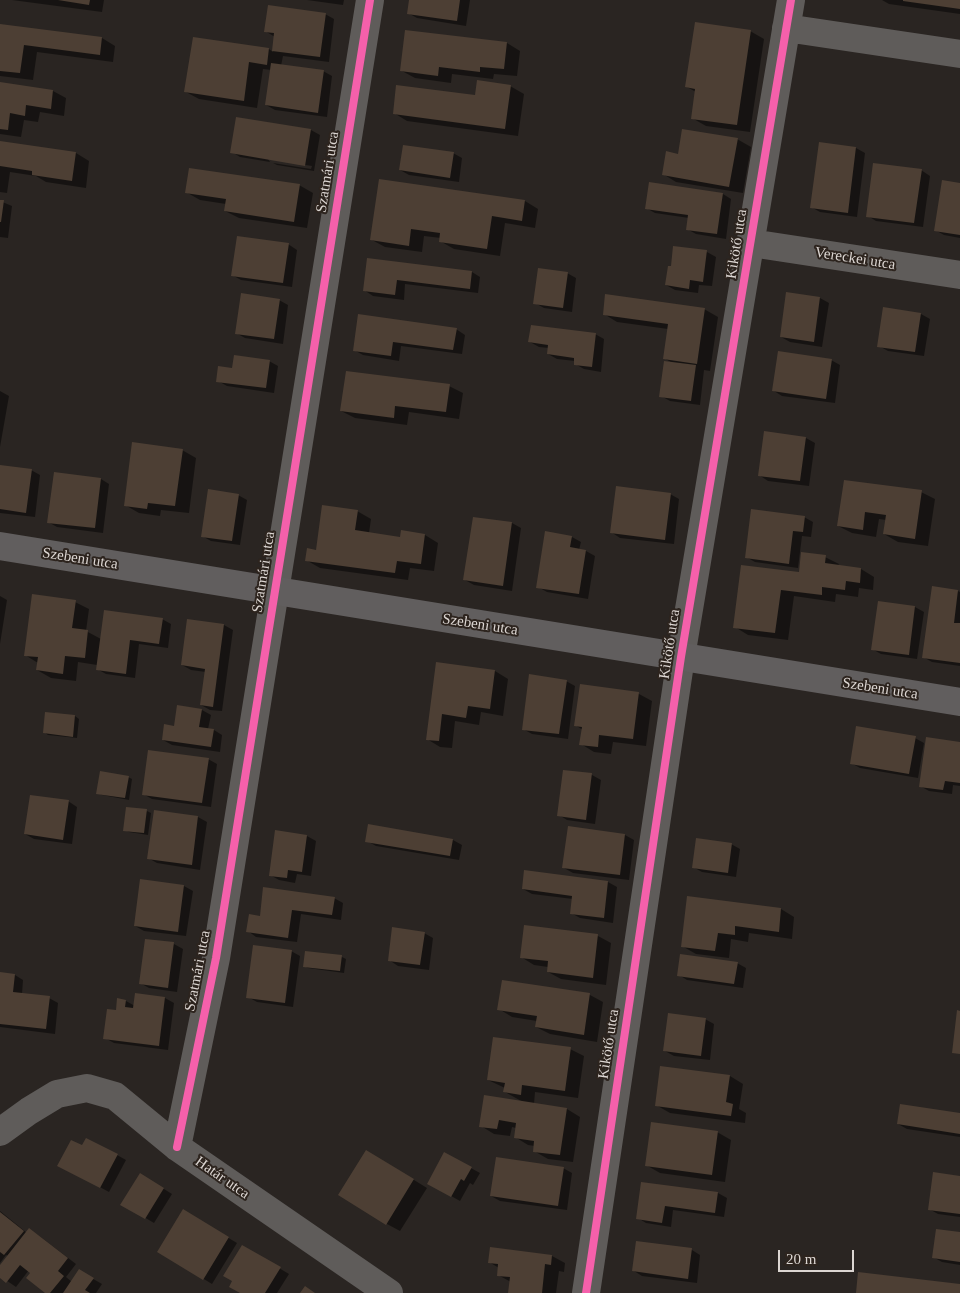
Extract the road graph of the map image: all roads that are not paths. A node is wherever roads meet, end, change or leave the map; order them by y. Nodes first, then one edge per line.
1 (370, 0) edge
2 (790, 0) edge
3 (786, 28) junction
4 (960, 54) edge
5 (751, 243) junction
6 (960, 275) edge
7 (0, 546) edge
8 (274, 591) junction
9 (681, 657) junction
10 (960, 702) edge
11 (0, 1132) edge
12 (177, 1147) junction
13 (389, 1293) edge
14 (586, 1293) edge

1 - 8 street, Szatmári utca
2 - 3 street, Kikötő utca
3 - 4 street
3 - 5 street, Kikötő utca
5 - 6 street, Vereckei utca
5 - 9 street, Kikötő utca
7 - 8 street, Szebeni utca
8 - 9 street, Szebeni utca
8 - 12 street, Szatmári utca
9 - 10 street, Szebeni utca
9 - 14 street, Kikötő utca
11 - 12 street, Határ utca
12 - 13 street, Határ utca

